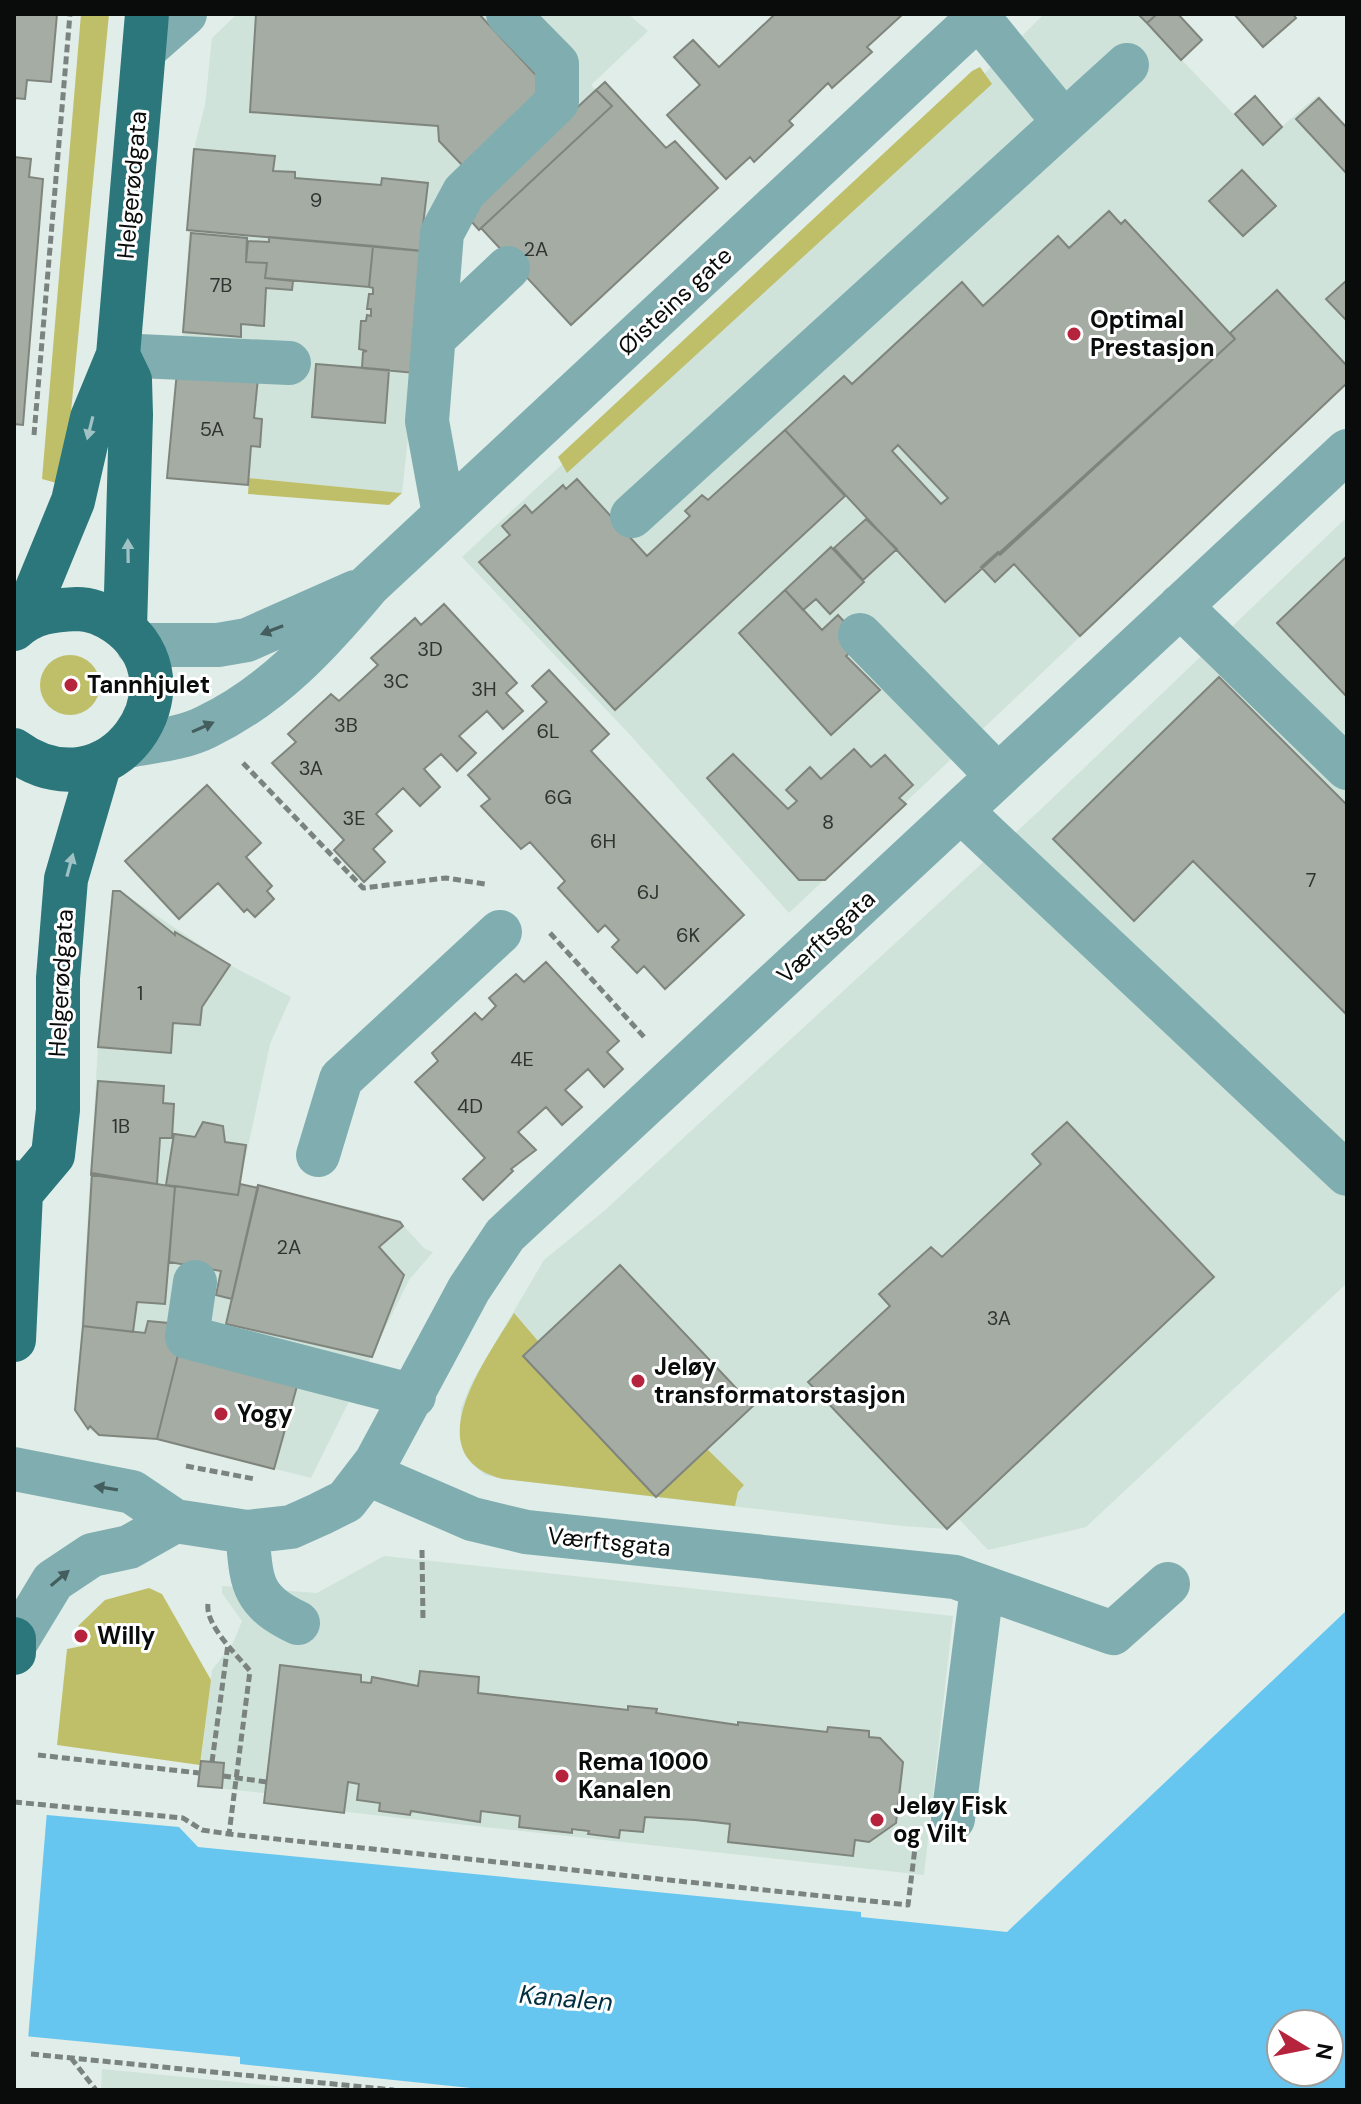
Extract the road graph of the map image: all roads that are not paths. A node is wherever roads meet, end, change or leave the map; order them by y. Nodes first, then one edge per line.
1 (185, 14) edge
2 (508, 14) edge
3 (980, 16) edge
4 (145, 32) edge
5 (1127, 65) dead end
6 (1064, 122) junction
7 (508, 268) dead end
8 (434, 338) junction
9 (118, 355) junction
10 (289, 363) dead end
11 (1347, 451) edge
12 (444, 514) junction
13 (632, 516) dead end
14 (368, 586) junction
15 (1180, 606) junction
16 (19, 625) edge
17 (860, 635) dead end
18 (132, 637) junction
19 (14, 750) edge
20 (113, 756) junction
21 (1347, 768) edge
22 (998, 776) junction
23 (14, 785) edge
24 (961, 811) junction
25 (500, 932) dead end
26 (318, 1155) dead end
27 (1347, 1174) edge
28 (17, 1188) edge
29 (195, 1282) dead end
30 (14, 1340) edge
31 (414, 1396) junction
32 (14, 1469) edge
33 (368, 1474) junction
34 (175, 1521) junction
35 (247, 1532) junction
36 (968, 1583) junction
37 (1168, 1584) dead end
38 (298, 1623) dead end
39 (15, 1645) edge
40 (953, 1819) road end

1 - 4 street
2 - 8 street
3 - 6 street
3 - 12 street, Øisteins gate
4 - 9 main road, Helgerødgata
5 - 6 street
6 - 13 street
7 - 8 street
8 - 12 street
9 - 10 street
9 -> 16 main road, Helgerødgata
18 -> 9 main road, Helgerødgata
11 - 15 street, Værftsgata
12 - 14 street, Øisteins gate
14 -> 18 street, Øisteins gate
20 -> 14 street, Øisteins gate
15 - 21 street
15 - 22 street, Værftsgata
16 - 18 main road
17 - 22 street
18 - 20 main road, Helgerødgata
19 - 20 main road
19 - 23 main road
28 -> 20 main road, Helgerødgata
22 - 24 street, Værftsgata
24 - 27 street
24 - 31 street, Værftsgata
25 - 26 street
28 - 30 main road, Helgerødgata
29 - 31 street
31 - 33 street, Værftsgata
34 -> 32 street, Værftsgata
33 - 35 street, Værftsgata
33 - 36 street, Værftsgata
34 - 35 street, Værftsgata
39 -> 34 street
35 - 38 street
36 - 37 street, Værftsgata
36 - 40 street

